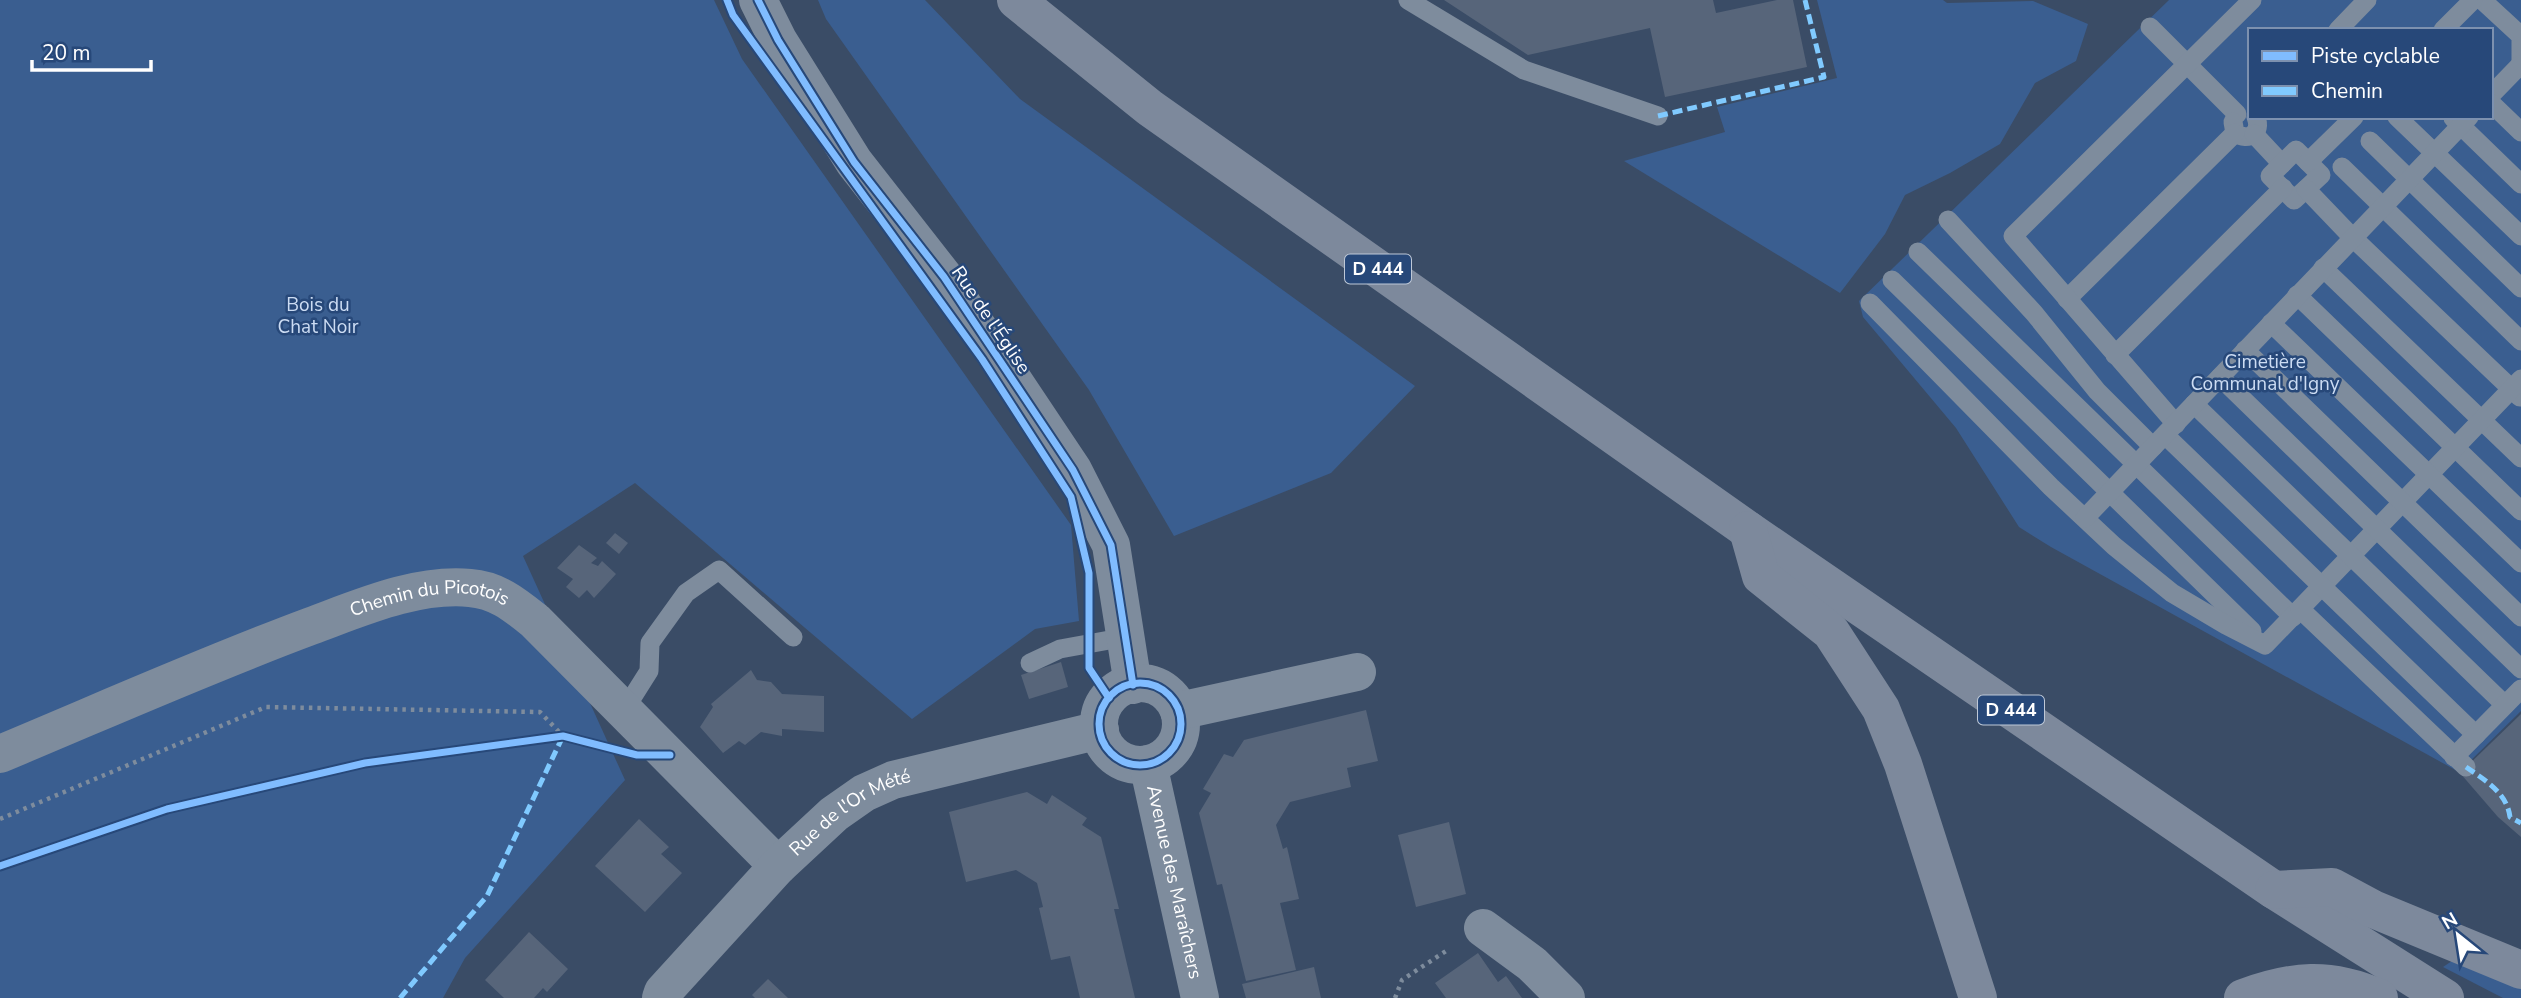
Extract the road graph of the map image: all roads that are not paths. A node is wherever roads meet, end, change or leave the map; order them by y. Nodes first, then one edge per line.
1 (758, 0) edge
2 (1016, 0) edge
3 (1408, 0) edge
4 (2252, 0) edge
5 (2367, 0) edge
6 (2473, 0) edge
7 (2482, 0) edge
8 (2150, 27) dead end
9 (2340, 28) edge
10 (2445, 28) edge
11 (2187, 64) junction
12 (2520, 66) edge
13 (2493, 92) edge
14 (2493, 105) edge
15 (1658, 116) dead end
16 (2352, 119) edge
17 (2399, 119) edge
18 (2460, 120) edge
19 (2246, 122) edge
20 (2521, 132) edge
21 (2370, 141) dead end
22 (2434, 153) junction
23 (2308, 162) junction
24 (2282, 164) junction
25 (2342, 166) dead end
26 (2409, 179) junction
27 (2521, 184) edge
28 (2283, 188) junction
29 (2306, 189) junction
30 (2383, 206) junction
31 (1948, 220) dead end
32 (2521, 236) edge
33 (2352, 237) junction
34 (1918, 252) dead end
35 (2323, 268) junction
36 (1892, 280) dead end
37 (2521, 288) edge
38 (2297, 295) junction
39 (2067, 299) junction
40 (1870, 303) dead end
41 (2271, 323) junction
42 (2521, 341) edge
43 (2245, 350) junction
44 (2115, 355) junction
45 (2220, 377) junction
46 (2518, 389) edge
47 (2194, 404) junction
48 (2481, 420) junction
49 (2164, 435) junction
50 (2455, 447) junction
51 (2521, 458) edge
52 (2136, 464) junction
53 (2429, 475) junction
54 (2109, 492) junction
55 (2403, 502) junction
56 (2521, 511) edge
57 (2085, 518) junction
58 (2377, 529) junction
59 (1748, 530) junction
60 (2351, 556) junction
61 (2521, 563) edge
62 (2322, 587) junction
63 (2297, 613) junction
64 (2521, 617) edge
65 (793, 637) dead end
66 (1125, 637) junction
67 (2266, 645) junction
68 (1030, 663) dead end
69 (2521, 668) edge
70 (1357, 672) dead end
71 (1133, 685) junction
72 (2521, 689) edge
73 (2505, 705) junction
74 (625, 709) junction
75 (1179, 711) junction
76 (1100, 730) junction
77 (2476, 735) junction
78 (0, 754) edge
79 (1148, 765) junction
80 (778, 866) junction
81 (2274, 890) junction
82 (1483, 928) road end
83 (2521, 970) edge
84 (661, 998) edge
85 (1200, 998) edge
86 (1566, 998) edge
87 (1978, 998) edge
88 (2243, 998) edge
89 (2379, 998) edge
90 (2445, 998) edge

1 - 66 street, Rue de l'Église
2 - 59 main road, D 444
3 - 15 lane
4 - 11 lane
5 - 9 lane
6 - 10 lane
7 - 12 lane
8 - 11 lane
11 - 19 lane
11 - 39 lane
12 - 13 lane
14 - 20 lane
16 - 23 lane
17 - 22 lane
18 - 22 lane
18 - 27 lane
19 - 24 lane
19 - 39 lane
21 - 26 lane
22 - 26 lane
22 - 32 lane
23 - 24 lane
23 - 29 lane
24 - 28 lane
25 - 30 lane
26 - 30 lane
26 - 37 lane
28 - 29 lane
28 - 44 lane
29 - 33 lane
30 - 33 lane
30 - 42 lane
31 - 49 lane
33 - 35 lane
33 - 46 lane
34 - 52 lane
35 - 38 lane
35 - 48 lane
36 - 54 lane
38 - 41 lane
38 - 50 lane
39 - 44 lane
40 - 57 lane
41 - 43 lane
41 - 53 lane
43 - 45 lane
43 - 55 lane
44 - 49 lane
45 - 47 lane
45 - 58 lane
46 - 48 lane
47 - 49 lane
47 - 60 lane
48 - 50 lane
48 - 51 lane
49 - 52 lane
49 - 62 lane
50 - 53 lane
50 - 56 lane
52 - 54 lane
52 - 63 lane
53 - 55 lane
53 - 61 lane
54 - 57 lane
54 - 67 lane
55 - 58 lane
55 - 64 lane
57 - 67 lane
58 - 60 lane
58 - 69 lane
59 - 81 main road, D 444
59 - 87 main road
60 - 62 lane
60 - 73 lane
62 - 63 lane
62 - 77 lane
63 - 67 lane
63 - 77 lane
65 - 74 lane
66 - 68 lane
66 - 71 street, Rue de l'Église
70 - 75 street
71 - 75 street
71 - 76 street
72 - 73 lane
73 - 77 lane
74 - 78 street, Chemin du Picotois
74 - 80 street, Chemin du Picotois
75 - 79 street
76 - 79 street
76 - 80 street, Rue de l'Or Mété
79 - 85 street, Avenue des Maraîchers
80 - 84 street, Rue de l'Or Mété
81 - 83 main road
81 - 90 main road, D 444
82 - 86 street
88 - 89 main road

